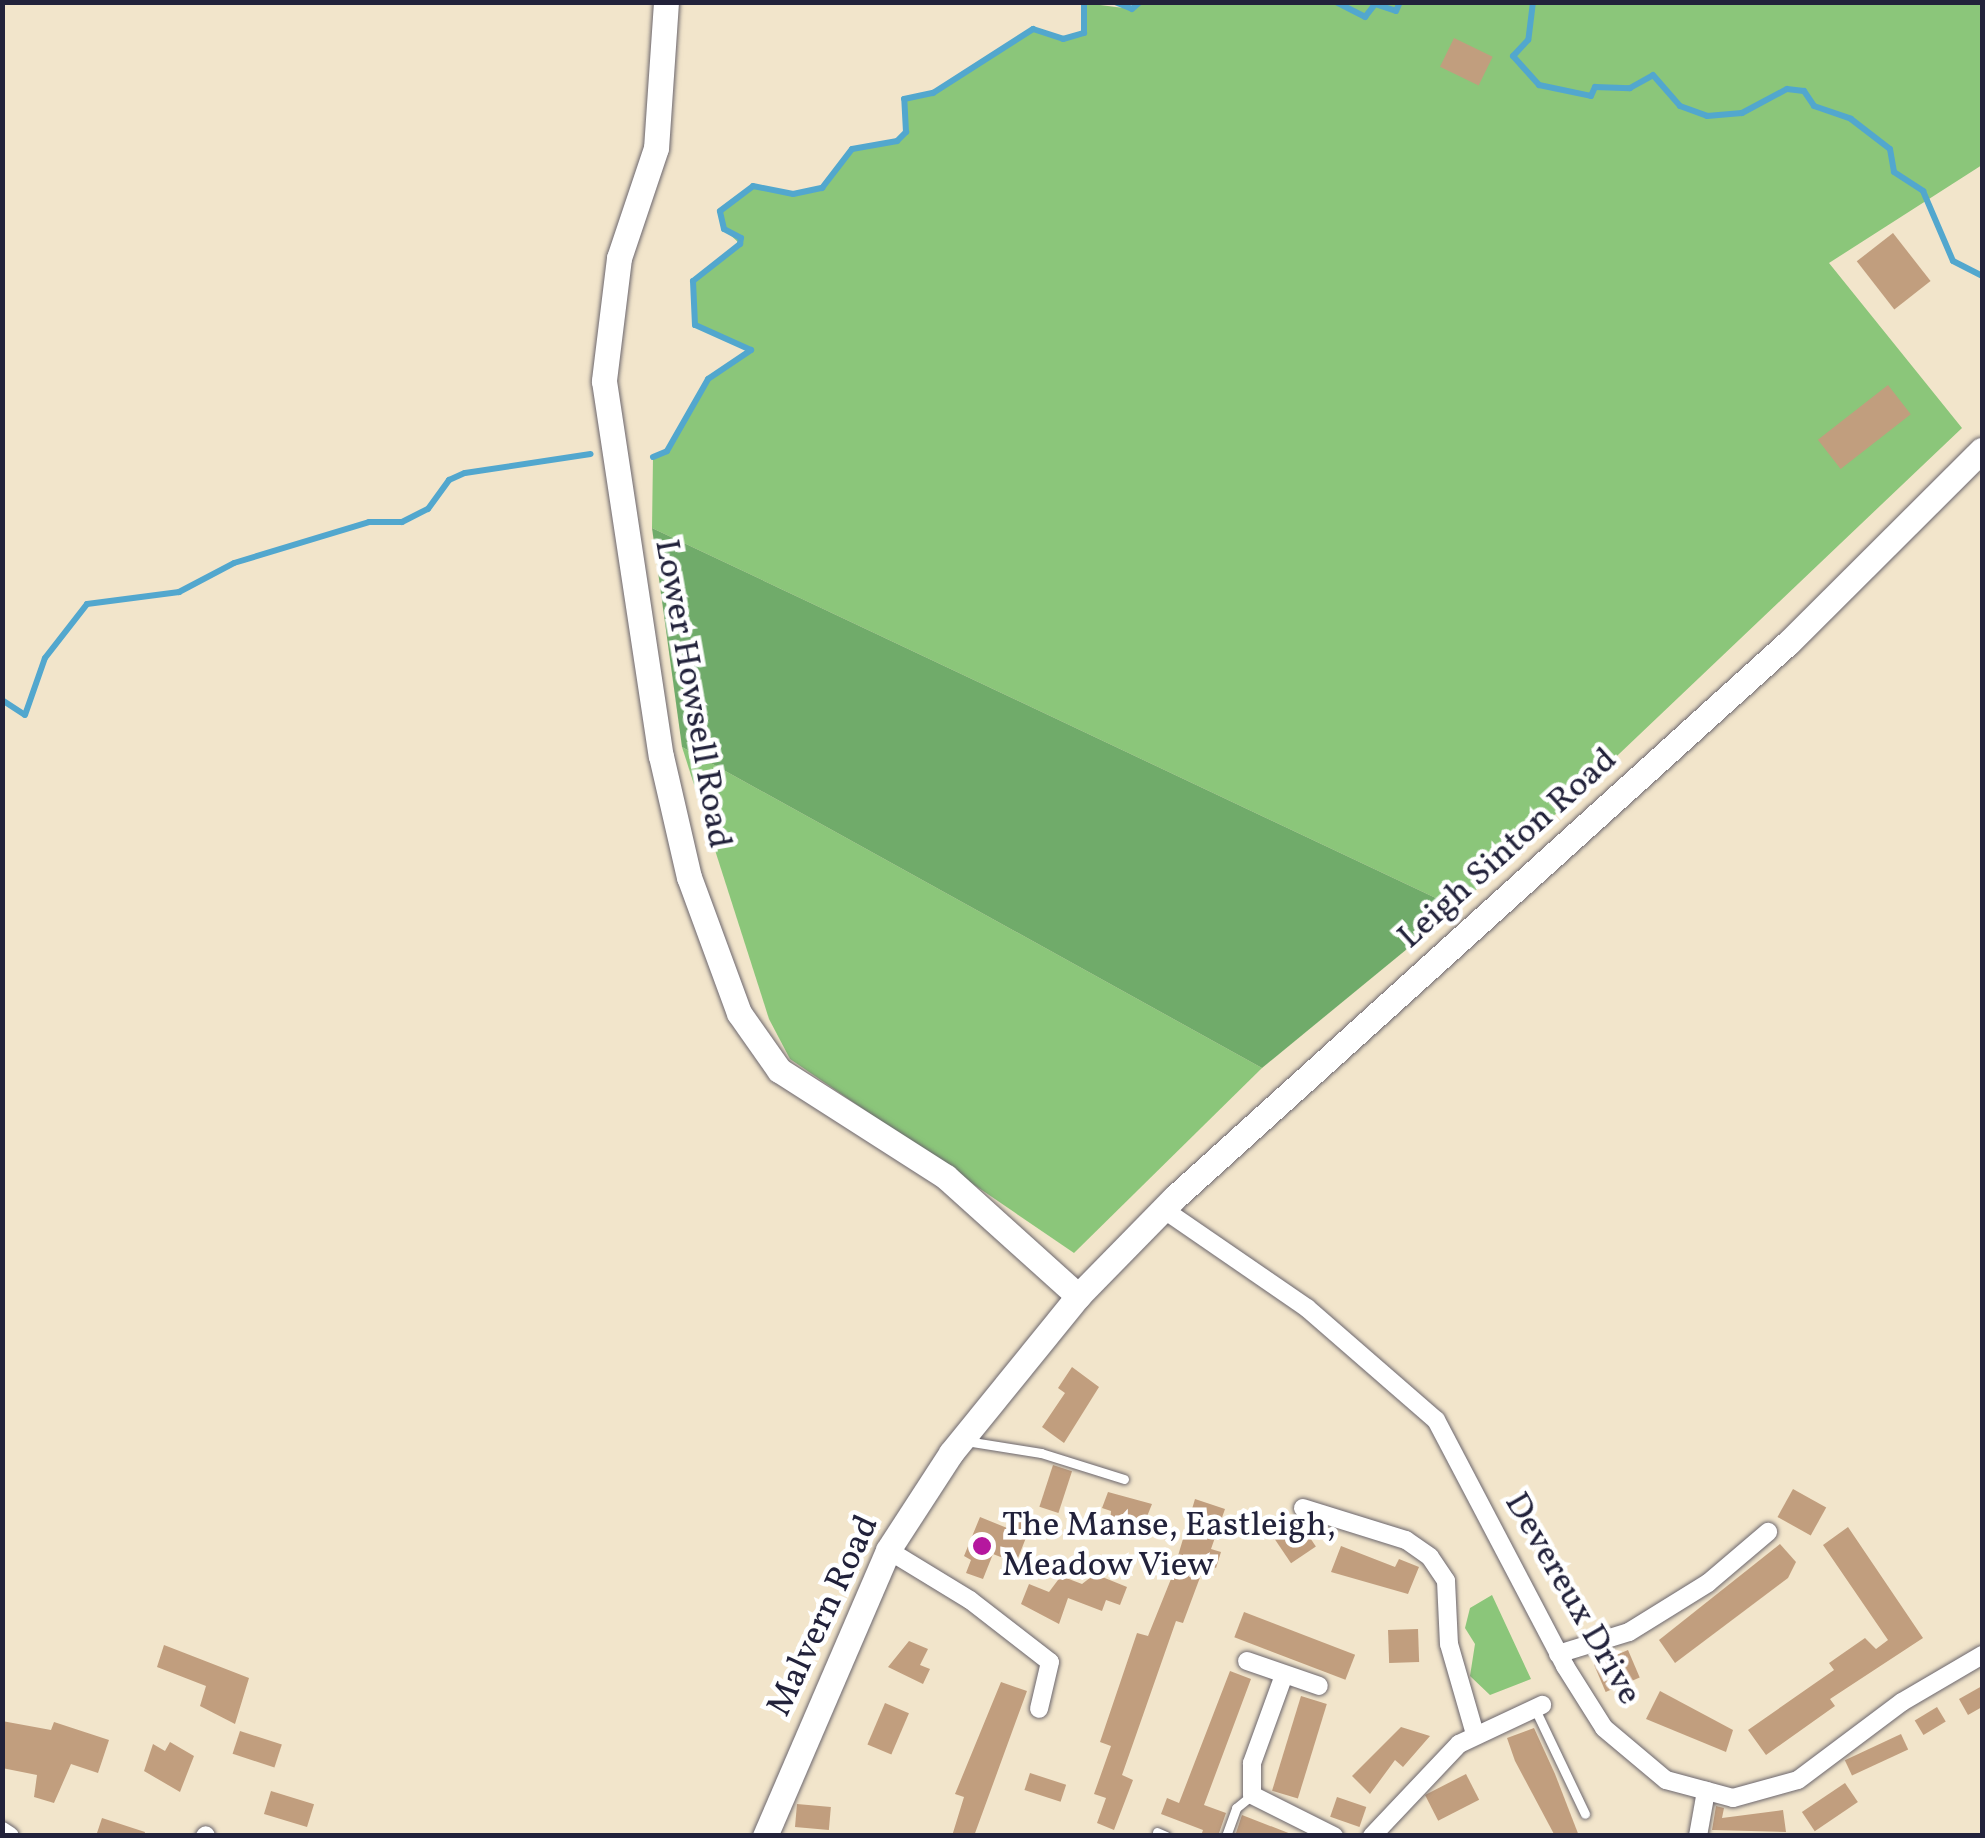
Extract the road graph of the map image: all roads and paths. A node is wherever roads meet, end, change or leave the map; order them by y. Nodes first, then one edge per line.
1 (666, 2) edge
2 (1982, 450) edge
3 (1163, 1210) junction
4 (1078, 1296) junction
5 (962, 1440) junction
6 (1124, 1479) dead end
7 (1303, 1508) dead end
8 (1768, 1532) dead end
9 (888, 1550) junction
10 (1558, 1654) junction
11 (1982, 1655) edge
12 (1247, 1661) dead end
13 (1284, 1675) junction
14 (1319, 1686) dead end
15 (1538, 1707) joint
16 (1039, 1708) dead end
17 (1475, 1734) junction
18 (1706, 1791) junction
19 (1252, 1795) junction
20 (1586, 1814) dead end
21 (2, 1830) edge
22 (10, 1836) edge
23 (765, 1836) edge
24 (1226, 1836) edge
25 (1334, 1836) edge
26 (1372, 1836) edge
27 (1698, 1836) edge

1 - 4 main road, Lower Howsell Road
2 - 3 main road, Leigh Sinton Road
3 - 4 main road, Leigh Sinton Road
3 - 10 street, Devereux Drive
4 - 5 main road, Malvern Road
5 - 6 lane
5 - 9 main road, Malvern Road
7 - 17 street
8 - 10 street
9 - 16 street
9 - 23 main road, Malvern Road
10 - 18 street, Devereux Drive
11 - 18 street, Devereux Drive
12 - 13 street
13 - 14 street
13 - 19 street
15 - 17 street
15 - 20 lane
17 - 26 street
18 - 27 street
19 - 24 lane
19 - 25 street
21 - 22 street

